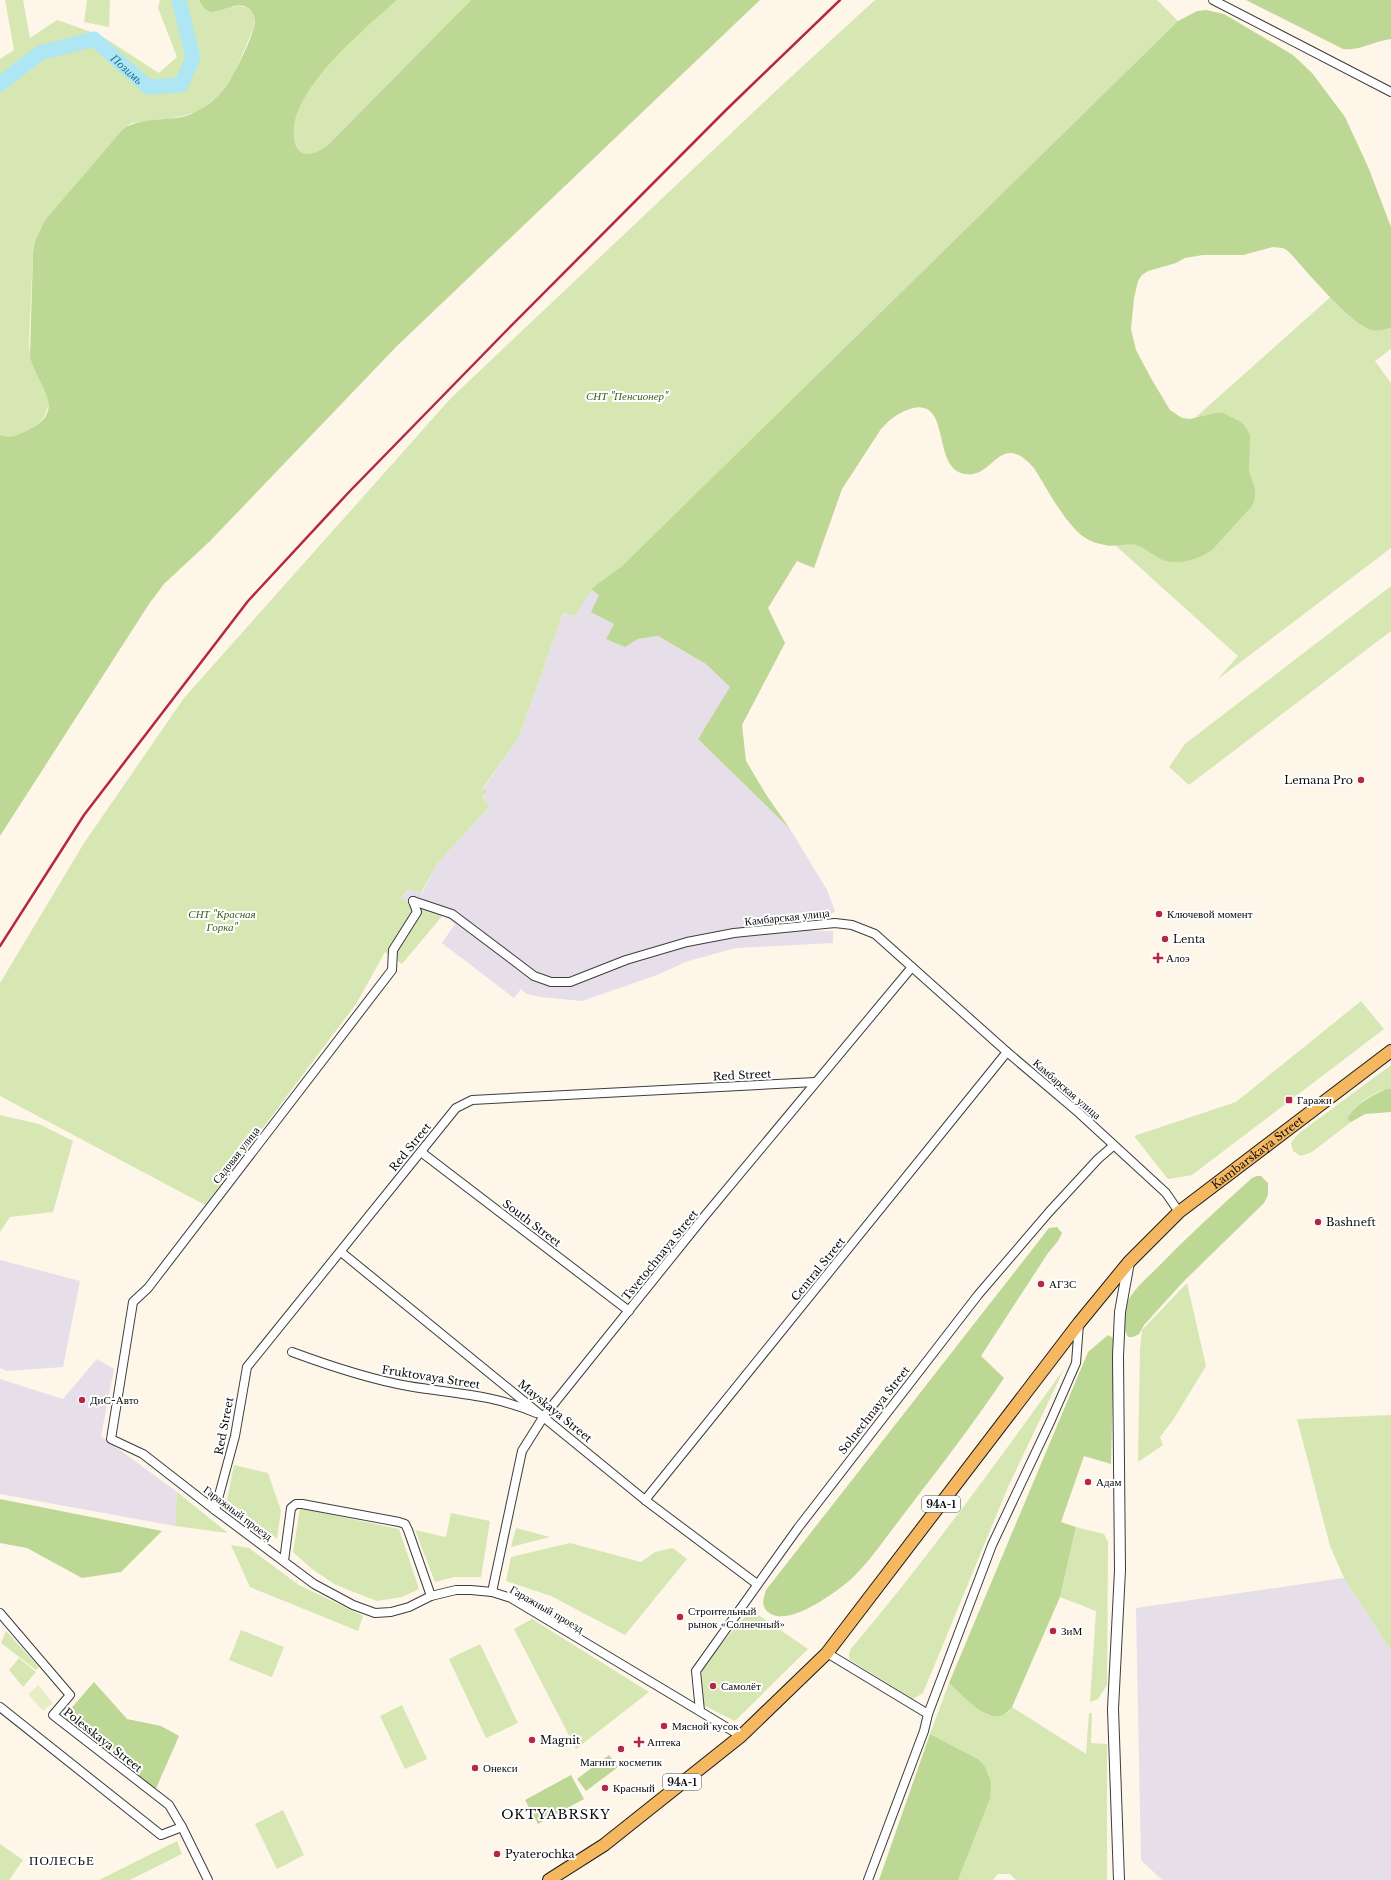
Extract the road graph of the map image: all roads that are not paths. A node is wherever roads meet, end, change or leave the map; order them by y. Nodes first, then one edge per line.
1 (1213, 0) edge
2 (1391, 92) edge
3 (413, 901) joint
4 (912, 967) junction
5 (1391, 1050) edge
6 (1007, 1052) junction
7 (1391, 1057) edge
8 (1377, 1061) junction
9 (815, 1082) junction
10 (1113, 1146) junction
11 (421, 1152) junction
12 (1179, 1212) junction
13 (341, 1252) junction
14 (1129, 1262) junction
15 (629, 1311) junction
16 (1079, 1323) junction
17 (292, 1352) dead end
18 (544, 1416) junction
19 (110, 1439) joint
20 (645, 1500) junction
21 (215, 1510) junction
22 (284, 1561) junction
23 (757, 1584) junction
24 (492, 1592) junction
25 (431, 1596) junction
26 (0, 1613) edge
27 (827, 1653) junction
28 (0, 1707) edge
29 (700, 1711) junction
30 (928, 1714) junction
31 (740, 1736) junction
32 (182, 1827) junction
33 (208, 1880) edge
34 (549, 1880) edge
35 (868, 1880) edge
36 (1119, 1880) edge

1 - 2 street
3 - 4 street, Камбарская улица
3 - 19 street, Садовая улица
4 - 6 street, Камбарская улица
4 - 9 street, Tsvetochnaya Street
5 - 8 main road, Kambarskaya Street
6 - 10 street, Камбарская улица
6 - 20 street, Central Street
7 - 8 main road
8 - 12 main road, Kambarskaya Street
9 - 11 street, Red Street
9 - 15 street, Tsvetochnaya Street
10 - 12 street, Камбарская улица
10 - 23 street, Solnechnaya Street
11 - 13 street, Red Street
11 - 15 street, South Street
12 - 14 main road, Kambarskaya Street
13 - 18 street, Mayskaya Street
13 - 21 street, Red Street
14 - 16 main road, 94А-1
14 - 36 street
15 - 18 street, Tsvetochnaya Street
16 - 27 main road, 94А-1
16 - 30 street
17 - 18 street, Fruktovaya Street
18 - 20 street, Mayskaya Street
18 - 24 street, Tsvetochnaya Street
19 - 21 street, Гаражный проезд
20 - 23 street, Mayskaya Street
21 - 22 street, Гаражный проезд
22 - 25 street, Гаражный проезд
22 - 25 street
23 - 29 street, Solnechnaya Street
24 - 25 street, Гаражный проезд
24 - 29 street, Гаражный проезд
26 - 32 street, Polesskaya Street
27 - 30 street
27 - 31 main road, 94А-1
28 - 32 street
29 - 31 street, Гаражный проезд
30 - 35 street
31 - 34 main road, 94А-1
32 - 33 street, Polesskaya Street

